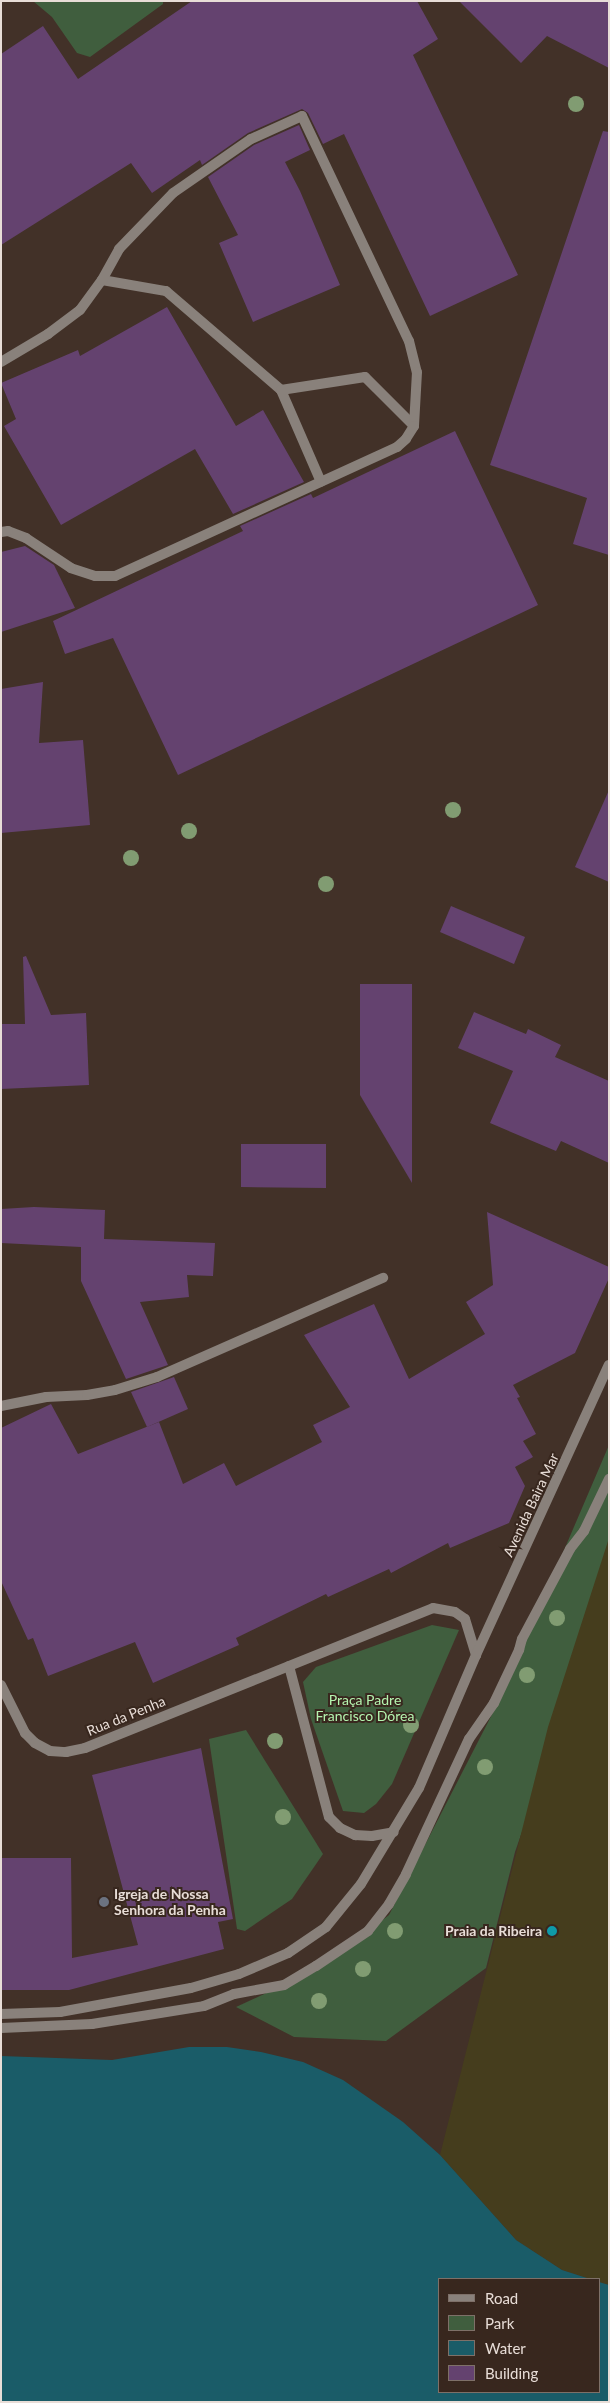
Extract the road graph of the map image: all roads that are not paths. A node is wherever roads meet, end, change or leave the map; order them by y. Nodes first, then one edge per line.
1 (102, 280) junction
2 (1, 362) edge
3 (281, 390) junction
4 (414, 426) junction
5 (321, 482) junction
6 (1, 532) edge
7 (384, 1278) dead end
8 (609, 1366) edge
9 (1, 1406) edge
10 (609, 1479) edge
11 (476, 1655) junction
12 (289, 1666) junction
13 (1, 1685) edge
14 (394, 1832) junction
15 (1, 2014) edge
16 (1, 2028) edge

1 - 2 street
1 - 3 street
1 - 4 street
3 - 4 street
3 - 5 street
4 - 5 street
5 - 6 street
7 - 9 street
8 - 11 street, Avenida Baira Mar
10 - 16 street
11 - 12 street
11 - 14 street
12 - 13 street, Rua da Penha
12 - 14 street
14 - 15 street

